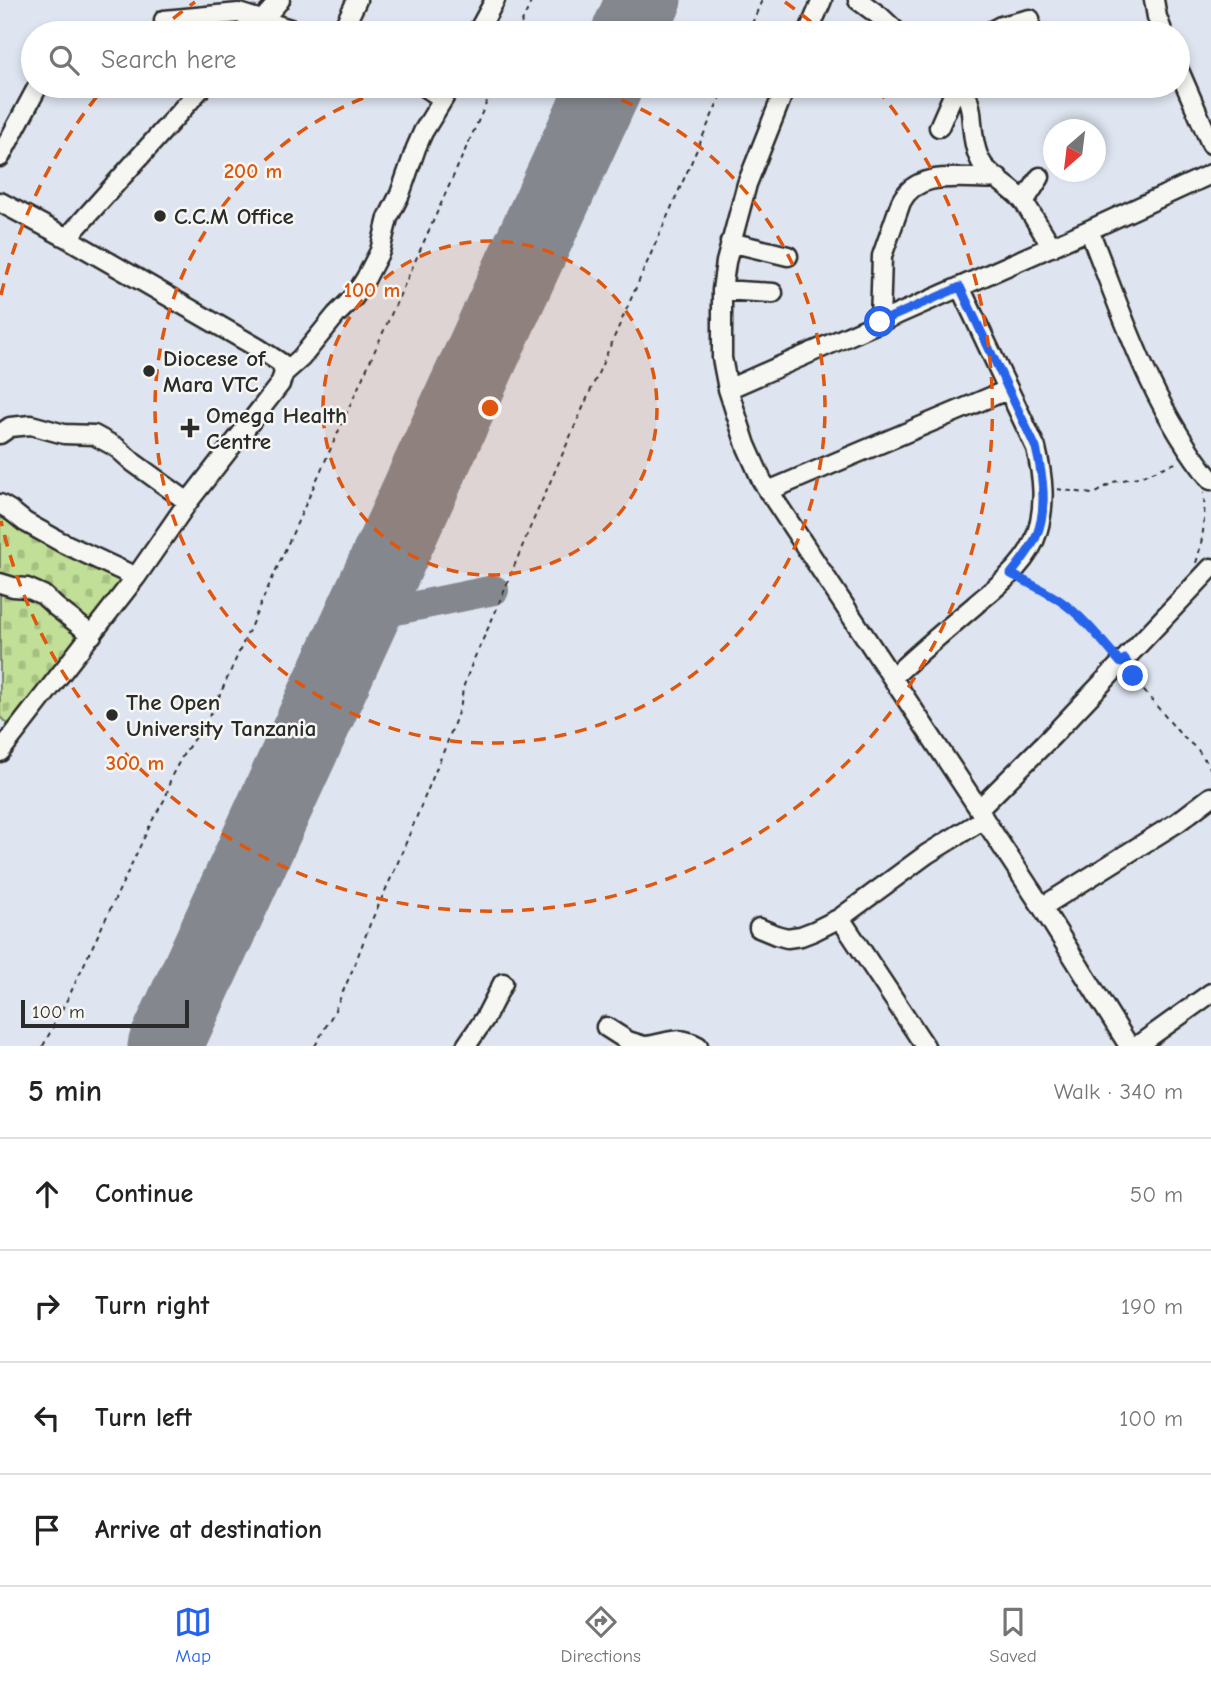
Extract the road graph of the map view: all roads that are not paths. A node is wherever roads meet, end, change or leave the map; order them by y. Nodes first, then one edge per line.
1 (280, 0) edge
2 (357, 0) edge
3 (495, 0) edge
4 (822, 0) edge
5 (858, 0) edge
6 (1154, 0) edge
7 (1030, 19) dead end
8 (164, 20) dead end
9 (249, 21) edge
10 (261, 21) edge
11 (347, 21) edge
12 (484, 21) edge
13 (813, 21) edge
14 (885, 21) edge
15 (1022, 21) edge
16 (1158, 21) edge
17 (1190, 89) edge
18 (32, 98) edge
19 (192, 98) edge
20 (443, 98) edge
21 (781, 98) edge
22 (952, 98) edge
23 (968, 98) edge
24 (1205, 116) edge
25 (939, 127) dead end
26 (1211, 144) edge
27 (0, 158) edge
28 (1211, 174) edge
29 (1040, 177) dead end
30 (998, 178) junction
31 (0, 202) edge
32 (1024, 202) junction
33 (1089, 230) junction
34 (67, 238) junction
35 (730, 242) junction
36 (1052, 247) junction
37 (788, 256) dead end
38 (960, 287) junction
39 (722, 290) junction
40 (773, 293) dead end
41 (880, 322) junction
42 (284, 373) junction
43 (728, 389) junction
44 (1007, 390) junction
45 (0, 434) edge
46 (1202, 469) edge
47 (768, 491) junction
48 (188, 502) junction
49 (0, 504) edge
50 (1203, 566) edge
51 (136, 577) junction
52 (0, 583) edge
53 (92, 635) junction
54 (893, 677) junction
55 (0, 752) edge
56 (1211, 797) edge
57 (982, 814) junction
58 (1042, 907) junction
59 (840, 918) junction
60 (759, 928) dead end
61 (503, 983) dead end
62 (1211, 993) edge
63 (606, 1027) dead end
64 (466, 1046) edge
65 (645, 1046) edge
66 (698, 1046) edge
67 (925, 1046) edge
68 (1129, 1046) edge
69 (1137, 1046) edge

1 - 10 street
2 - 11 street
3 - 12 street
4 - 13 street
5 - 14 street
6 - 16 street
7 - 15 street
8 - 9 street
17 - 24 street
18 - 27 street
19 - 34 street
20 - 42 street
21 - 35 street
22 - 25 street
23 - 30 street
24 - 26 street
28 - 33 street
29 - 32 street
30 - 32 street
30 - 41 street
31 - 34 street
32 - 36 street
33 - 36 street
33 - 46 street
34 - 42 street
35 - 37 street
35 - 39 street
36 - 38 street
38 - 41 street
38 - 44 street
39 - 40 street
39 - 43 street
41 - 43 street
42 - 48 street
43 - 47 street
44 - 47 street
44 - 54 street
45 - 48 street
47 - 54 street
48 - 51 street
49 - 51 street
50 - 57 street
51 - 53 street
52 - 53 street
53 - 55 street
54 - 57 street
56 - 58 street
57 - 58 street
57 - 59 street
58 - 68 street
59 - 60 street
59 - 67 street
61 - 64 street
62 - 69 street
63 - 65 street
65 - 66 street

